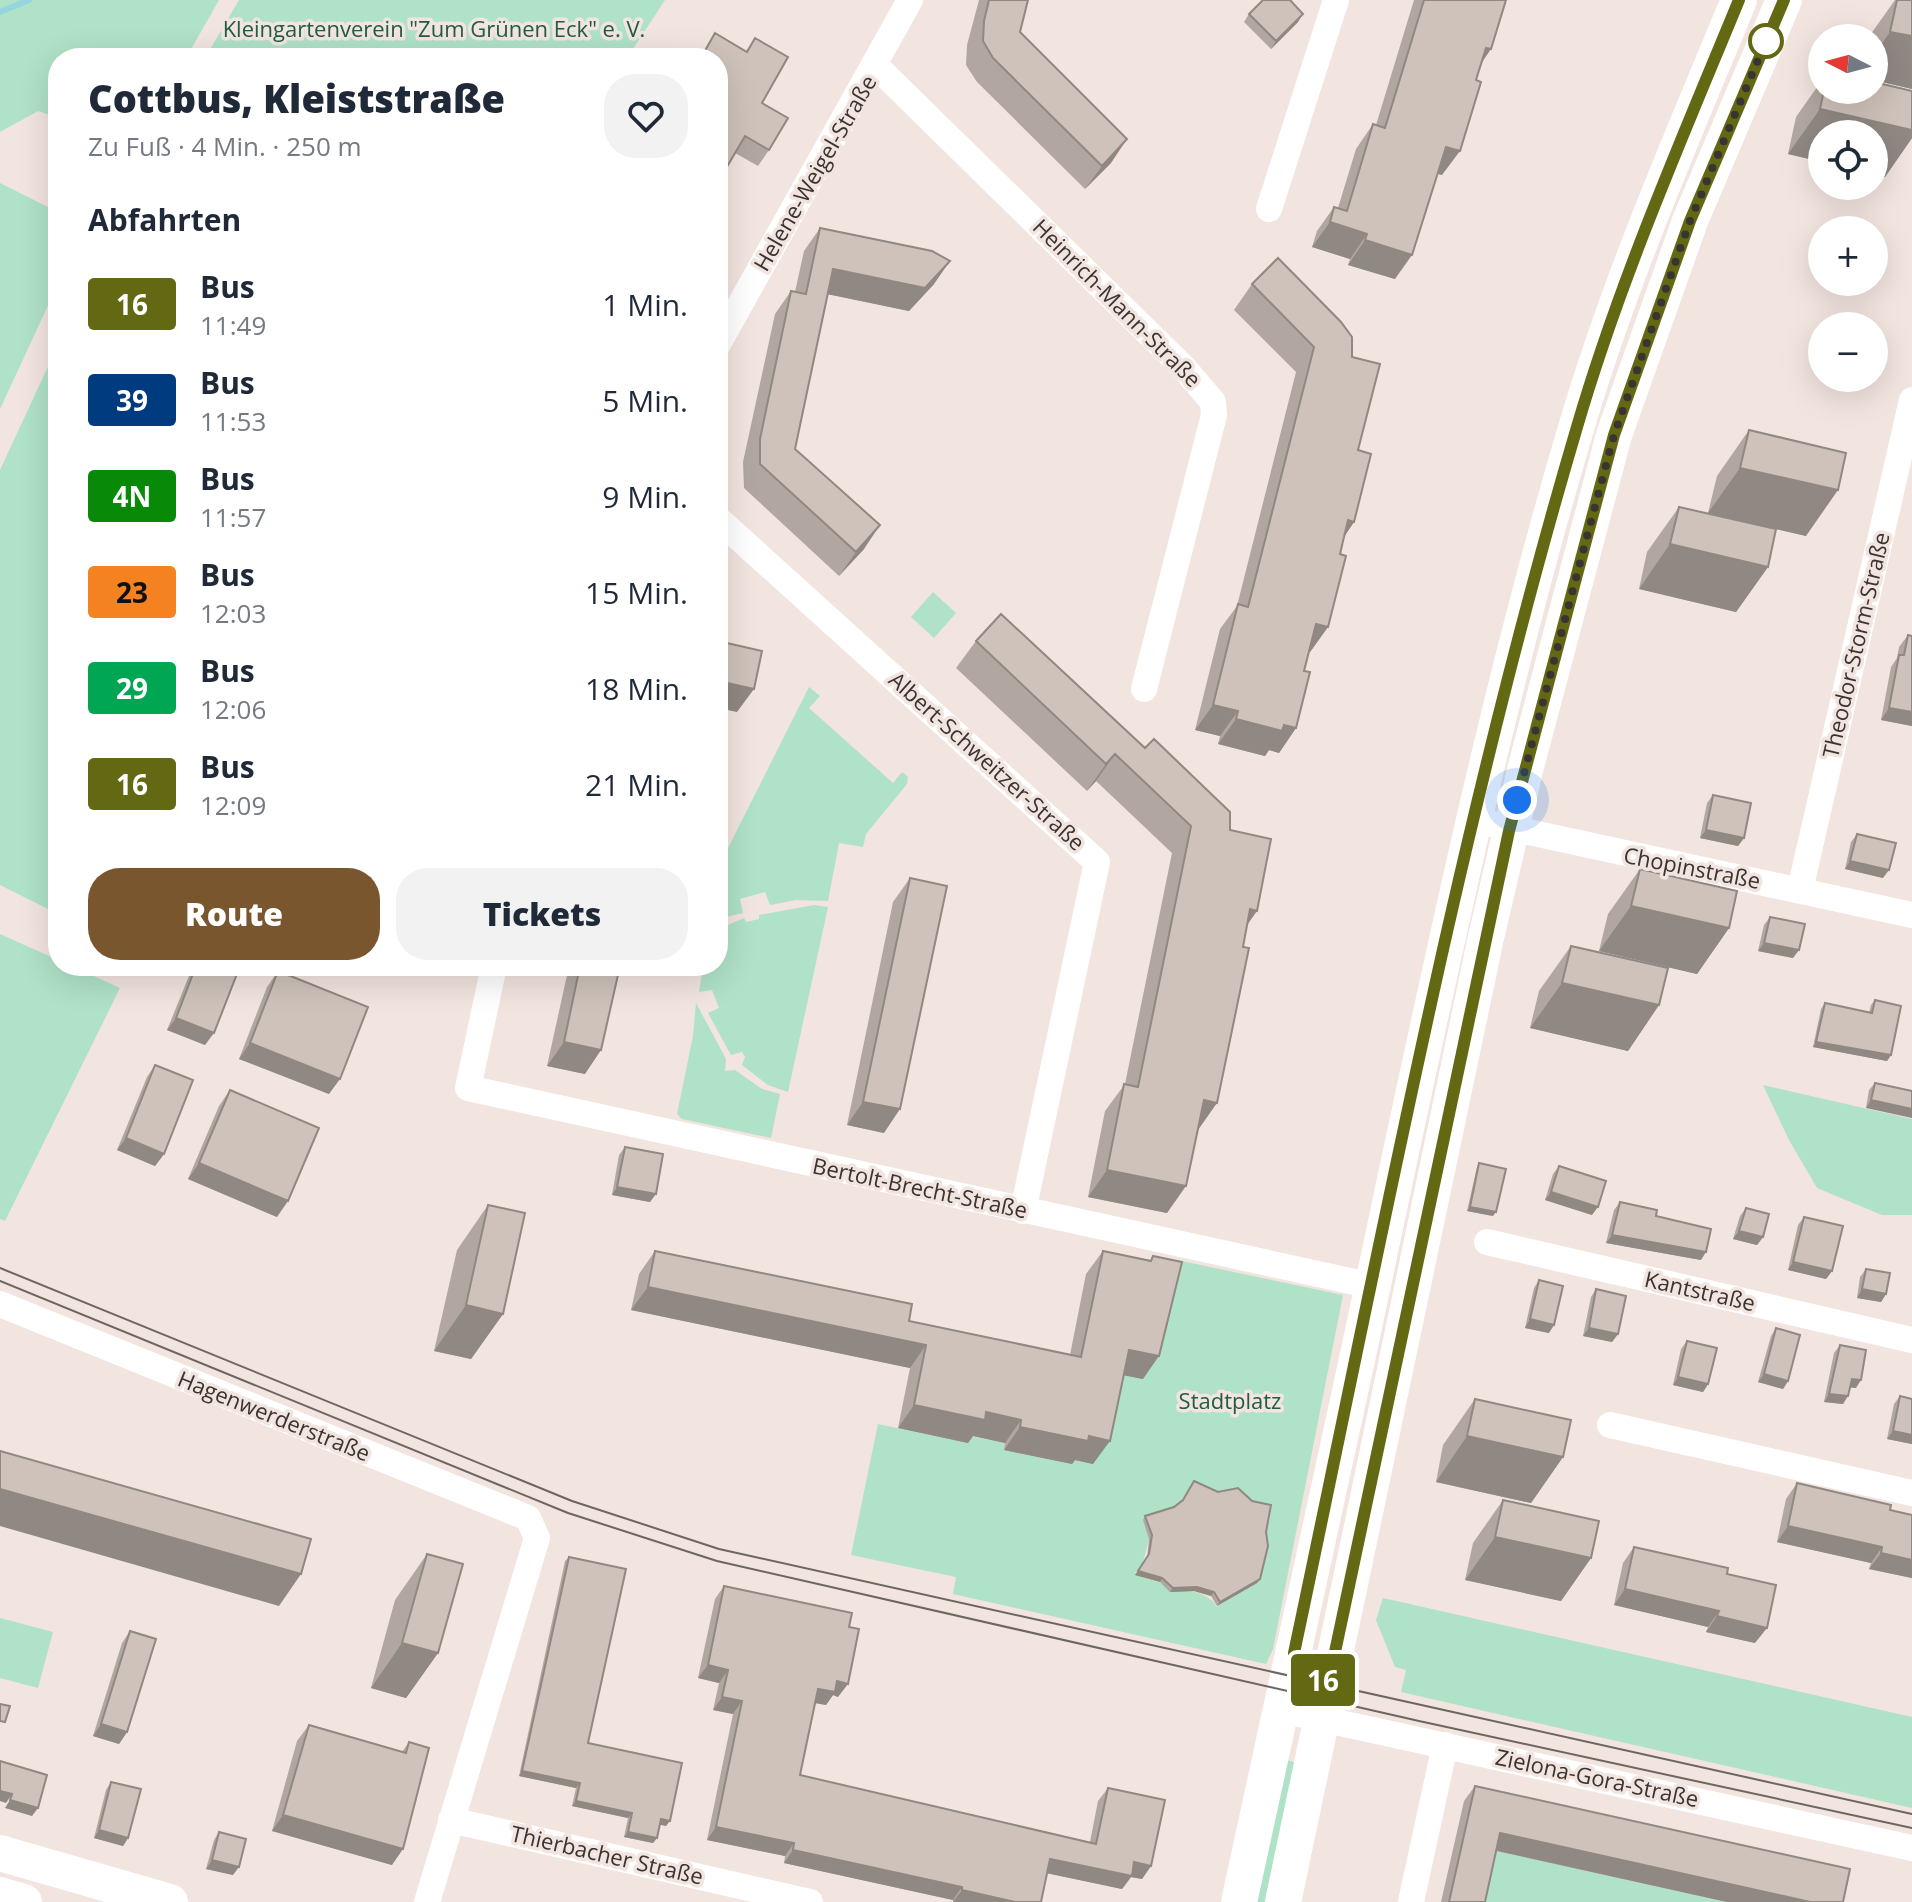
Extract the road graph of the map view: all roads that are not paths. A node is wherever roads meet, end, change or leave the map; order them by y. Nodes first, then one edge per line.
1 (910, 0) edge
2 (1336, 0) edge
3 (1739, 0) edge
4 (1784, 0) edge
5 (876, 66) junction
6 (1269, 209) dead end
7 (728, 326) edge
8 (1912, 400) edge
9 (728, 528) edge
10 (1144, 689) dead end
11 (1473, 820) junction
12 (1509, 831) junction
13 (1800, 890) junction
14 (1912, 915) edge
15 (492, 976) edge
16 (1023, 1211) junction
17 (1487, 1242) dead end
18 (1373, 1286) junction
19 (0, 1304) edge
20 (1912, 1340) edge
21 (1610, 1425) dead end
22 (1912, 1493) edge
23 (1281, 1710) junction
24 (1321, 1719) junction
25 (1445, 1745) junction
26 (451, 1820) junction
27 (1912, 1848) edge
28 (0, 1853) edge
29 (0, 1895) edge
30 (24, 1902) edge
31 (170, 1902) edge
32 (427, 1902) edge
33 (810, 1902) edge
34 (1239, 1902) edge
35 (1283, 1902) edge
36 (1411, 1902) edge

1 - 5 street, Helene-Weigel-Straße
2 - 6 street
3 - 11 main road
4 - 12 main road
5 - 7 street, Helene-Weigel-Straße
5 - 10 street, Heinrich-Mann-Straße
8 - 13 street, Theodor-Storm-Straße
9 - 16 street, Albert-Schweitzer-Straße
11 - 12 street, Chopinstraße
11 - 18 main road
12 - 13 street, Chopinstraße
12 - 24 main road
13 - 14 street, Chopinstraße
15 - 16 street, Bertolt-Brecht-Straße
16 - 18 street, Bertolt-Brecht-Straße
17 - 20 street, Kantstraße
18 - 23 main road
19 - 26 street, Hagenwerderstraße
21 - 22 street
23 - 24 street, Zielona-Gora-Straße
23 - 34 main road
24 - 25 street, Zielona-Gora-Straße
24 - 35 main road
25 - 27 street, Zielona-Gora-Straße
25 - 36 street
26 - 32 street
26 - 33 street, Thierbacher Straße
28 - 31 main road
29 - 30 main road

